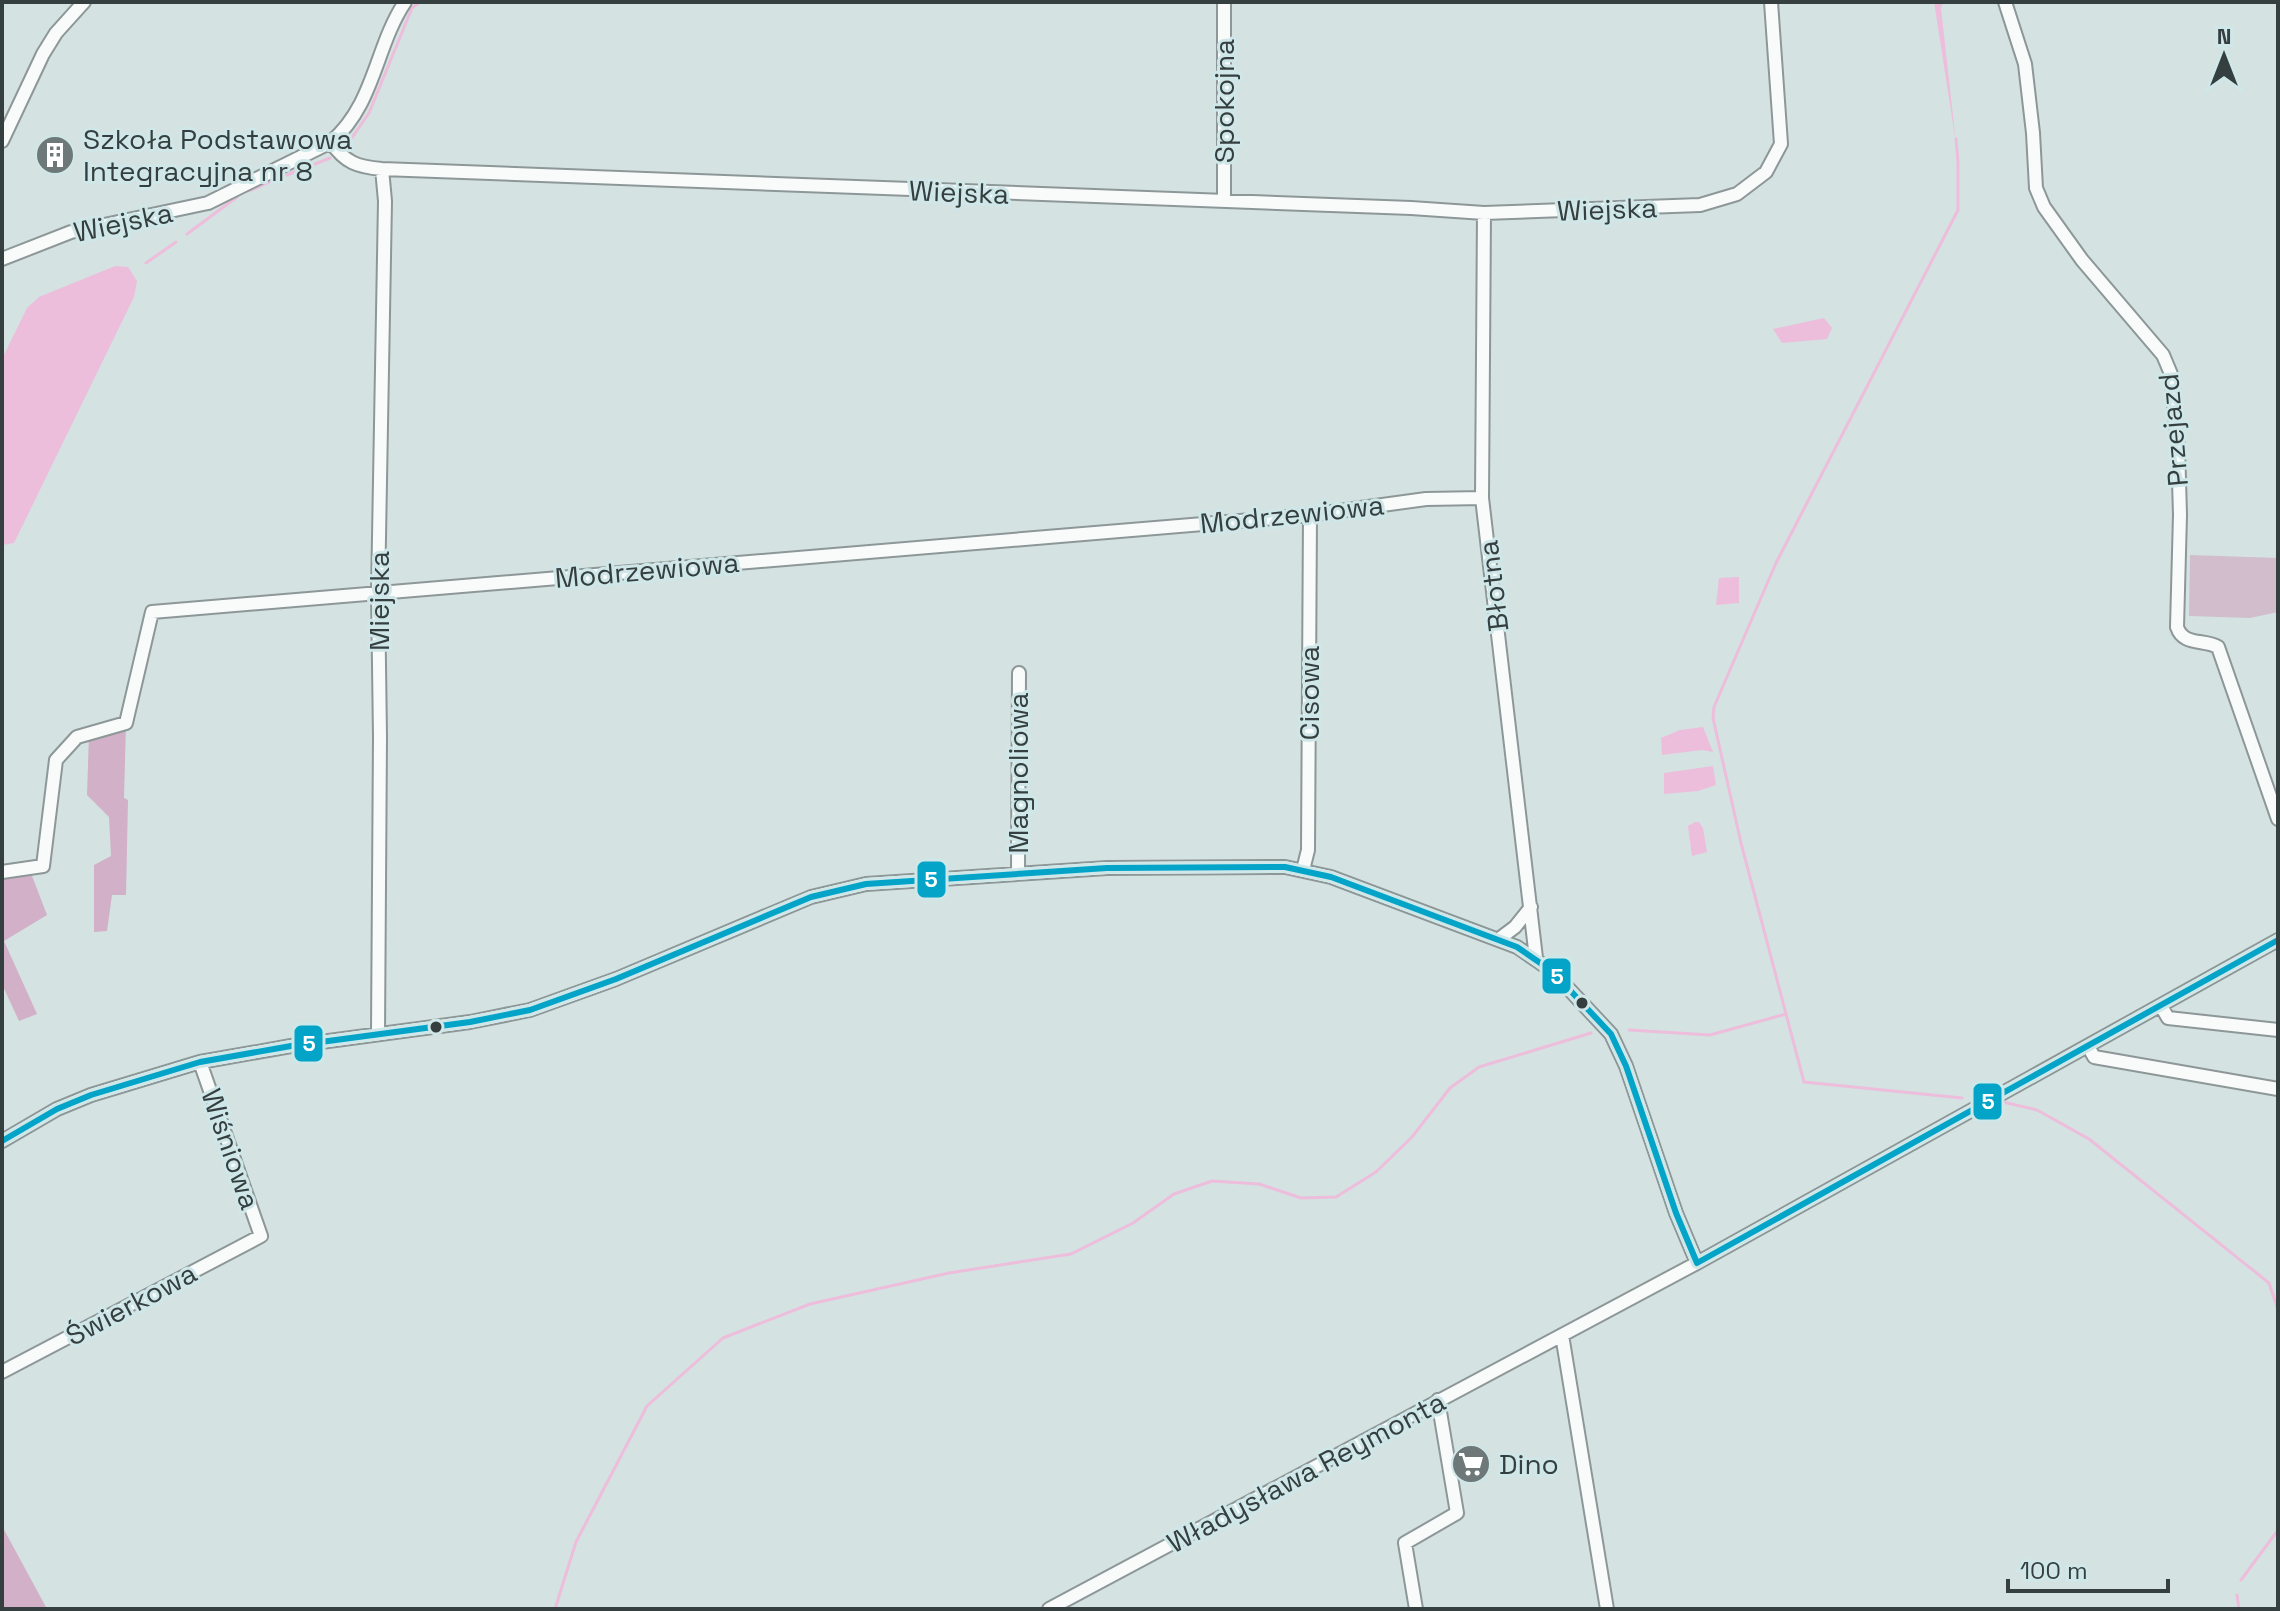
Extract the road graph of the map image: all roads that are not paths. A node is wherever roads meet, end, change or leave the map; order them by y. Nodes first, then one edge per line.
1 (84, 2) edge
2 (405, 2) edge
3 (1224, 2) edge
4 (1771, 2) edge
5 (2005, 2) edge
6 (2, 141) edge
7 (331, 142) junction
8 (382, 169) junction
9 (1224, 201) junction
10 (1484, 213) junction
11 (2, 259) edge
12 (1482, 498) junction
13 (1310, 515) junction
14 (378, 593) junction
15 (1019, 673) dead end
16 (2278, 819) edge
17 (1303, 870) junction
18 (2, 872) edge
19 (1018, 873) junction
20 (1531, 907) junction
21 (1499, 939) junction
22 (2278, 940) edge
23 (1536, 958) junction
24 (2161, 1006) junction
25 (2278, 1030) edge
26 (378, 1034) junction
27 (2088, 1046) junction
28 (200, 1062) junction
29 (2278, 1089) edge
30 (2, 1141) edge
31 (261, 1236) joint
32 (1697, 1263) junction
33 (1562, 1335) junction
34 (2, 1372) edge
35 (1438, 1400) junction
36 (1049, 1609) edge
37 (1416, 1609) edge
38 (1607, 1609) edge

1 - 6 street
2 - 7 street
3 - 9 street, Spokojna
4 - 10 street, Wiejska
5 - 16 street, Przejazd
7 - 8 street, Wiejska
7 - 11 street, Wiejska
8 - 9 street, Wiejska
8 - 14 street, Miejska
9 - 10 street, Wiejska
10 - 12 street, Błotna
12 - 13 street, Modrzewiowa
12 - 20 street, Błotna
13 - 14 street, Modrzewiowa
13 - 17 street, Cisowa
14 - 18 street, Modrzewiowa
14 - 26 street, Miejska
15 - 19 street, Magnoliowa
17 - 19 street
17 - 21 street
19 - 26 street
20 - 21 street
20 - 23 street, Błotna
21 - 23 street
22 - 24 street, Władysława Reymonta
23 - 32 street
24 - 25 street
24 - 27 street, Władysława Reymonta
26 - 28 street
27 - 29 street
27 - 32 street, Władysława Reymonta
28 - 30 street
28 - 31 street, Wiśniowa
31 - 34 street, Świerkowa
32 - 33 street, Władysława Reymonta
33 - 35 street, Władysława Reymonta
33 - 38 street
35 - 36 street, Władysława Reymonta
35 - 37 street

